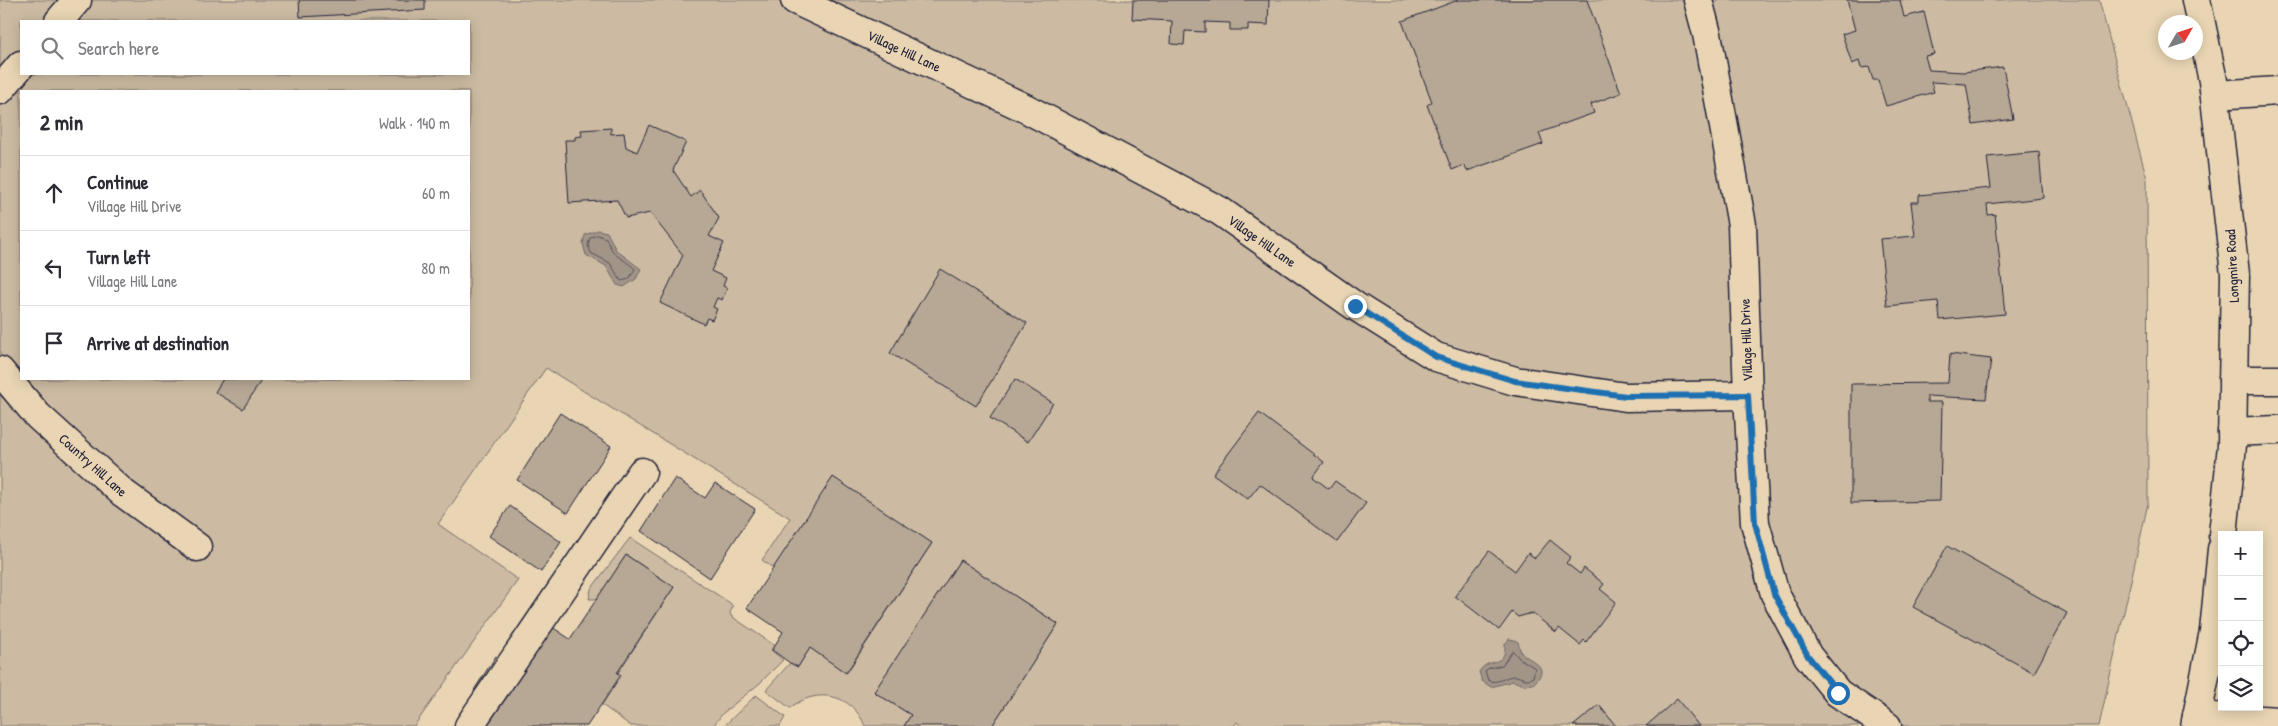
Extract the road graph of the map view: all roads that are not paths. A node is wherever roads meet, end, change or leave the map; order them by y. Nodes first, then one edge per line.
1 (77, 0) edge
2 (795, 0) edge
3 (1698, 0) edge
4 (2196, 0) edge
5 (60, 20) edge
6 (20, 66) edge
7 (0, 90) edge
8 (2278, 91) edge
9 (2215, 95) junction
10 (0, 371) edge
11 (2233, 380) junction
12 (2278, 380) edge
13 (1748, 395) junction
14 (2278, 430) edge
15 (2232, 432) junction
16 (642, 472) dead end
17 (2223, 531) edge
18 (197, 546) dead end
19 (2219, 576) edge
20 (2196, 721) edge
21 (2278, 721) edge
22 (469, 726) edge
23 (1887, 726) edge

1 - 5 street
2 - 13 street, Village Hill Lane
3 - 13 street, Village Hill Drive
4 - 9 street, Longmire Road
6 - 7 street
8 - 9 street
9 - 11 street, Longmire Road
10 - 18 street, Country Hill Lane
11 - 12 street
11 - 15 street, Longmire Road
13 - 23 street, Village Hill Drive
14 - 15 street
15 - 17 street, Longmire Road
16 - 22 street
19 - 20 street
20 - 21 street

